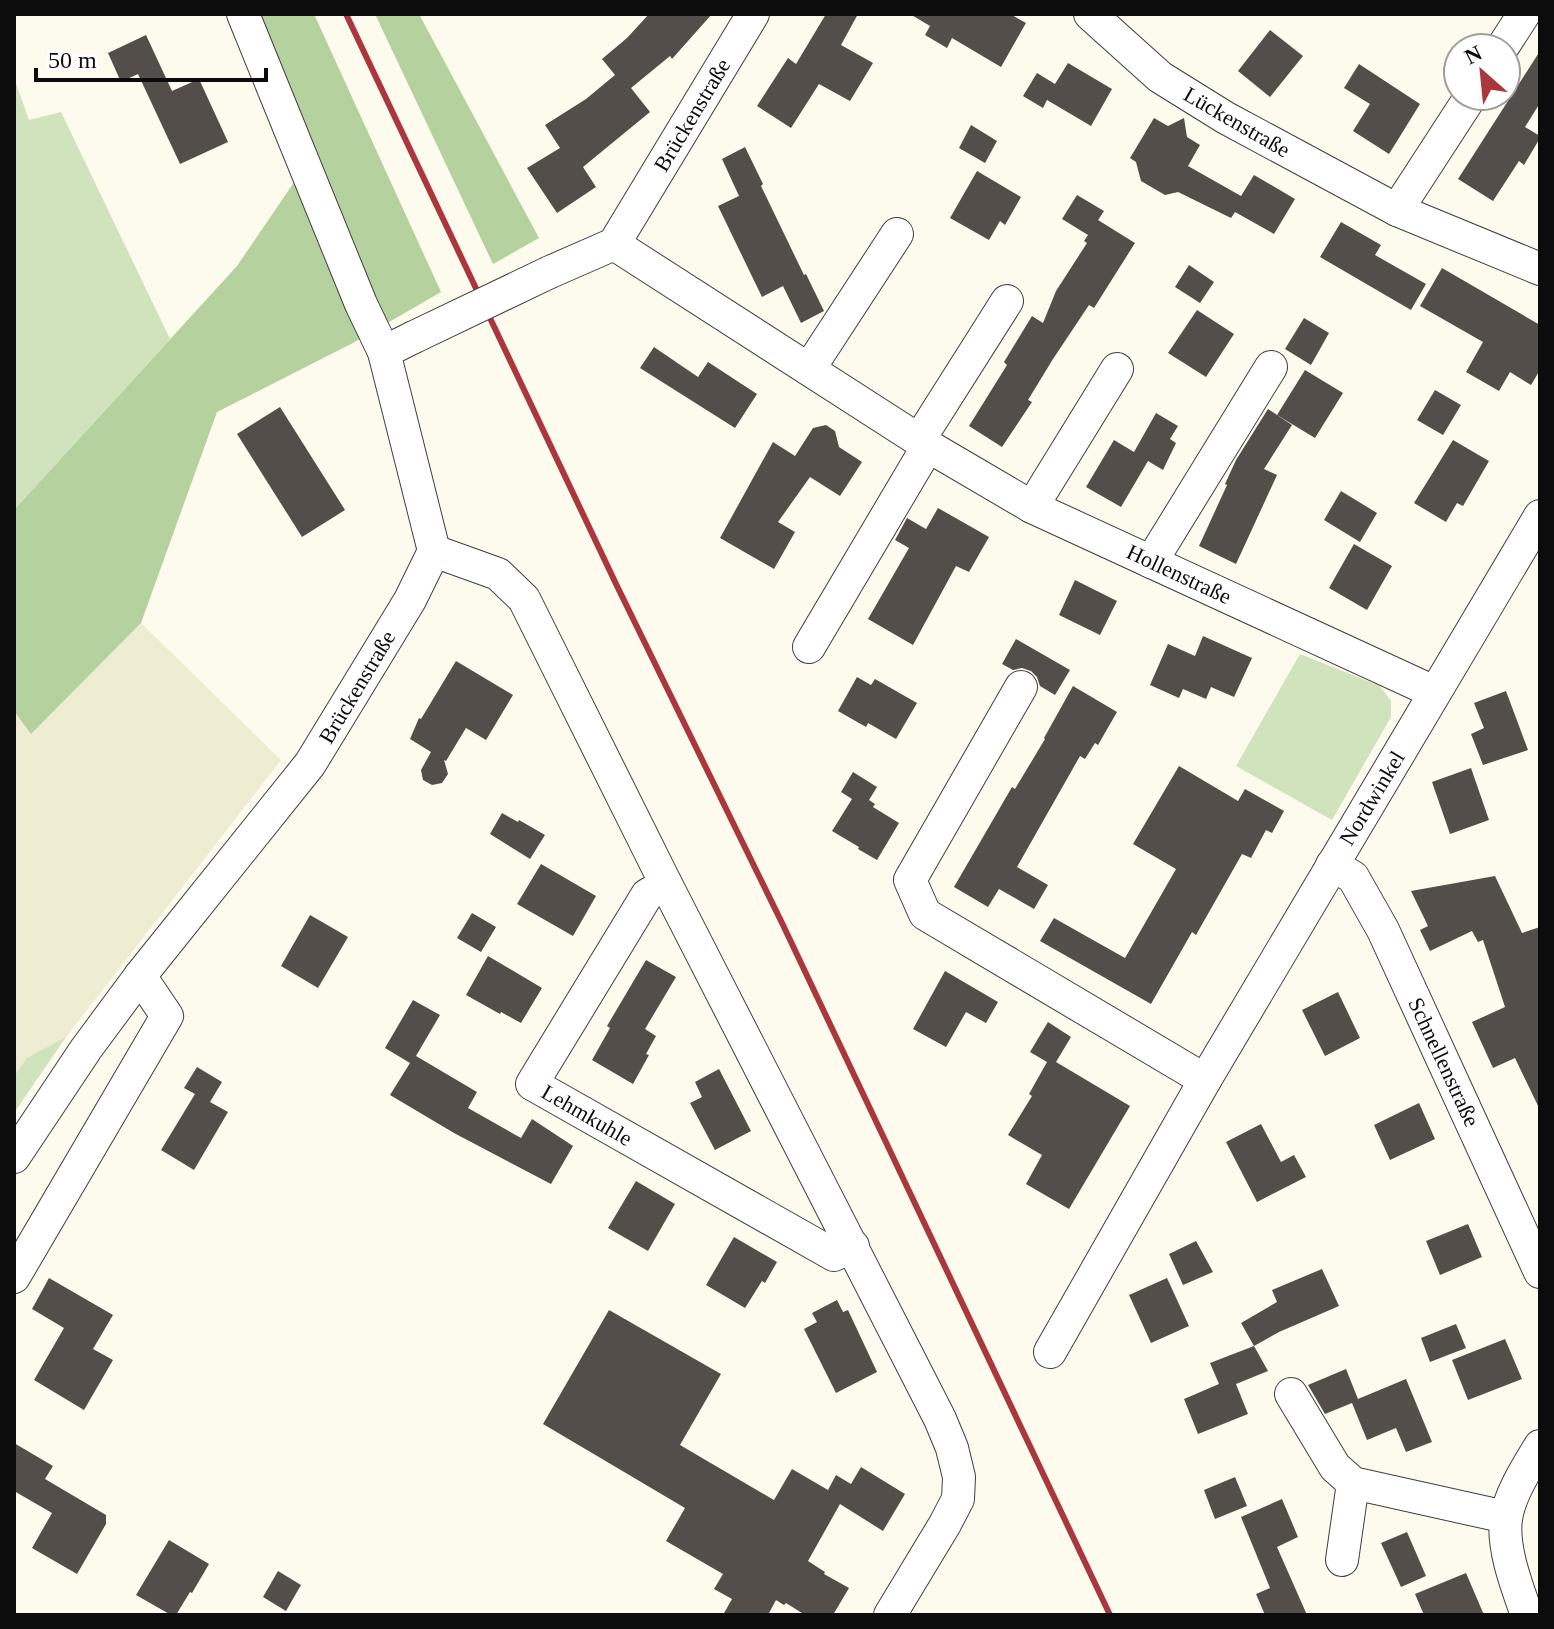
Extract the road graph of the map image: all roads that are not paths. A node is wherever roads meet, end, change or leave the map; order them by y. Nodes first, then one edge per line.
1 (243, 14) edge
2 (753, 14) edge
3 (1090, 14) edge
4 (1524, 14) edge
5 (1512, 32) edge
6 (1461, 112) edge
7 (1397, 210) junction
8 (897, 234) dead end
9 (614, 244) junction
10 (1540, 269) edge
11 (1007, 301) dead end
12 (398, 345) junction
13 (1271, 367) dead end
14 (809, 369) junction
15 (1117, 369) dead end
16 (924, 443) junction
17 (1032, 507) junction
18 (1540, 516) edge
19 (434, 551) junction
20 (1151, 562) junction
21 (809, 647) dead end
22 (1021, 687) dead end
23 (1434, 692) junction
24 (1332, 865) junction
25 (666, 884) junction
26 (140, 976) junction
27 (1205, 1080) junction
28 (14, 1157) edge
29 (853, 1246) junction
30 (1540, 1272) edge
31 (14, 1277) edge
32 (1050, 1352) dead end
33 (1291, 1394) dead end
34 (1540, 1446) edge
35 (1353, 1483) junction
36 (1506, 1517) junction
37 (1342, 1560) dead end
38 (890, 1615) edge
39 (1527, 1615) edge

1 - 12 street
2 - 9 street, Brückenstraße
3 - 7 street, Lückenstraße
4 - 5 street
6 - 7 street
7 - 10 street, Lückenstraße
8 - 14 street
9 - 12 street, bridge
9 - 14 street, Hollenstraße
11 - 16 street
12 - 19 street
13 - 20 street
14 - 16 street, Hollenstraße
15 - 17 street
16 - 17 street, Hollenstraße
16 - 21 street
17 - 20 street, Hollenstraße
18 - 23 street, Nordwinkel
19 - 25 street
19 - 26 street, Brückenstraße
20 - 23 street, Hollenstraße
22 - 27 street
23 - 24 street, Nordwinkel
24 - 27 street, Nordwinkel
24 - 30 street, Schnellenstraße
25 - 29 street
25 - 29 street, Lehmkuhle
26 - 28 street, Brückenstraße
26 - 31 street
27 - 32 street, Nordwinkel
29 - 38 street
33 - 35 street
34 - 36 street
35 - 36 street
35 - 37 street
36 - 39 street

